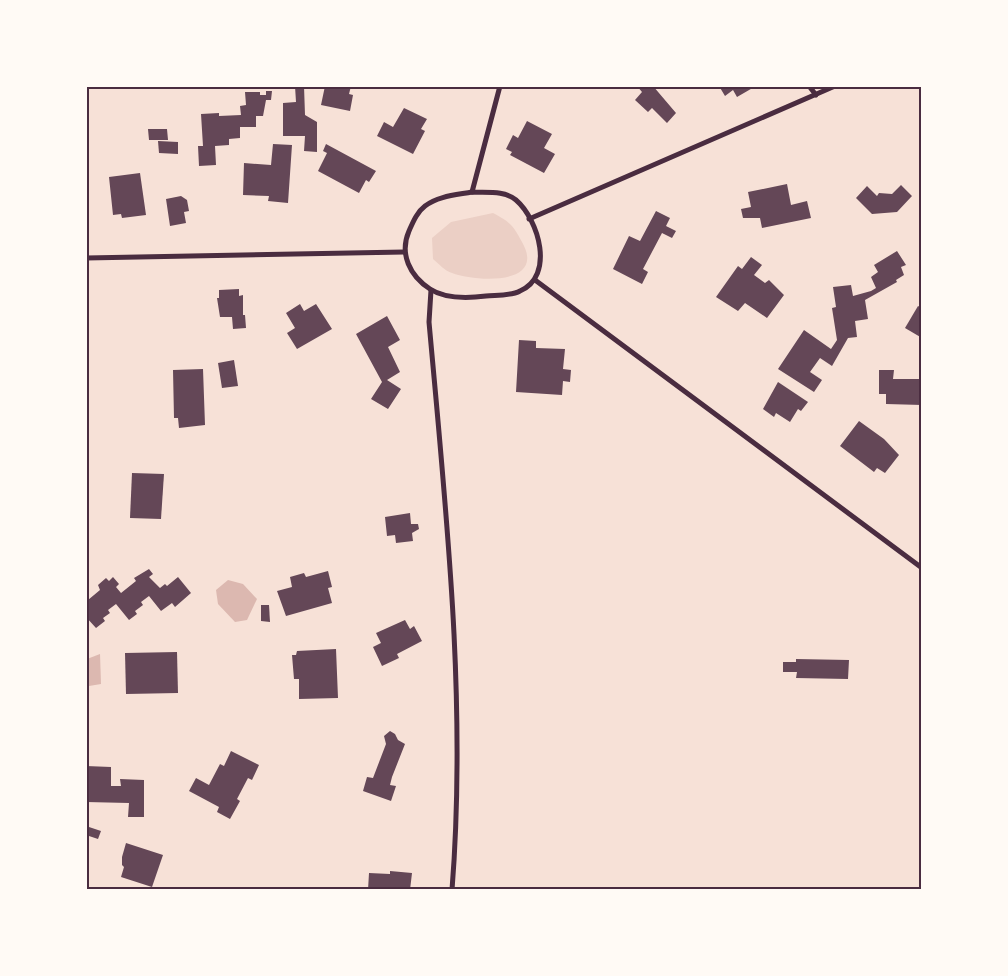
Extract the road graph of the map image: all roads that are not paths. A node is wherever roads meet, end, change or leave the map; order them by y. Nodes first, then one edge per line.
1 (500, 86) edge
2 (809, 86) edge
3 (835, 86) edge
4 (816, 95) junction
5 (472, 192) junction
6 (529, 219) junction
7 (404, 252) junction
8 (86, 258) edge
9 (535, 280) junction
10 (431, 290) junction
11 (922, 568) edge
12 (452, 890) edge

1 - 5 street
2 - 4 street
3 - 4 street
4 - 6 street
5 - 6 street
5 - 7 street
6 - 9 street
7 - 8 street
7 - 10 street
9 - 10 street
9 - 11 street
10 - 12 street

